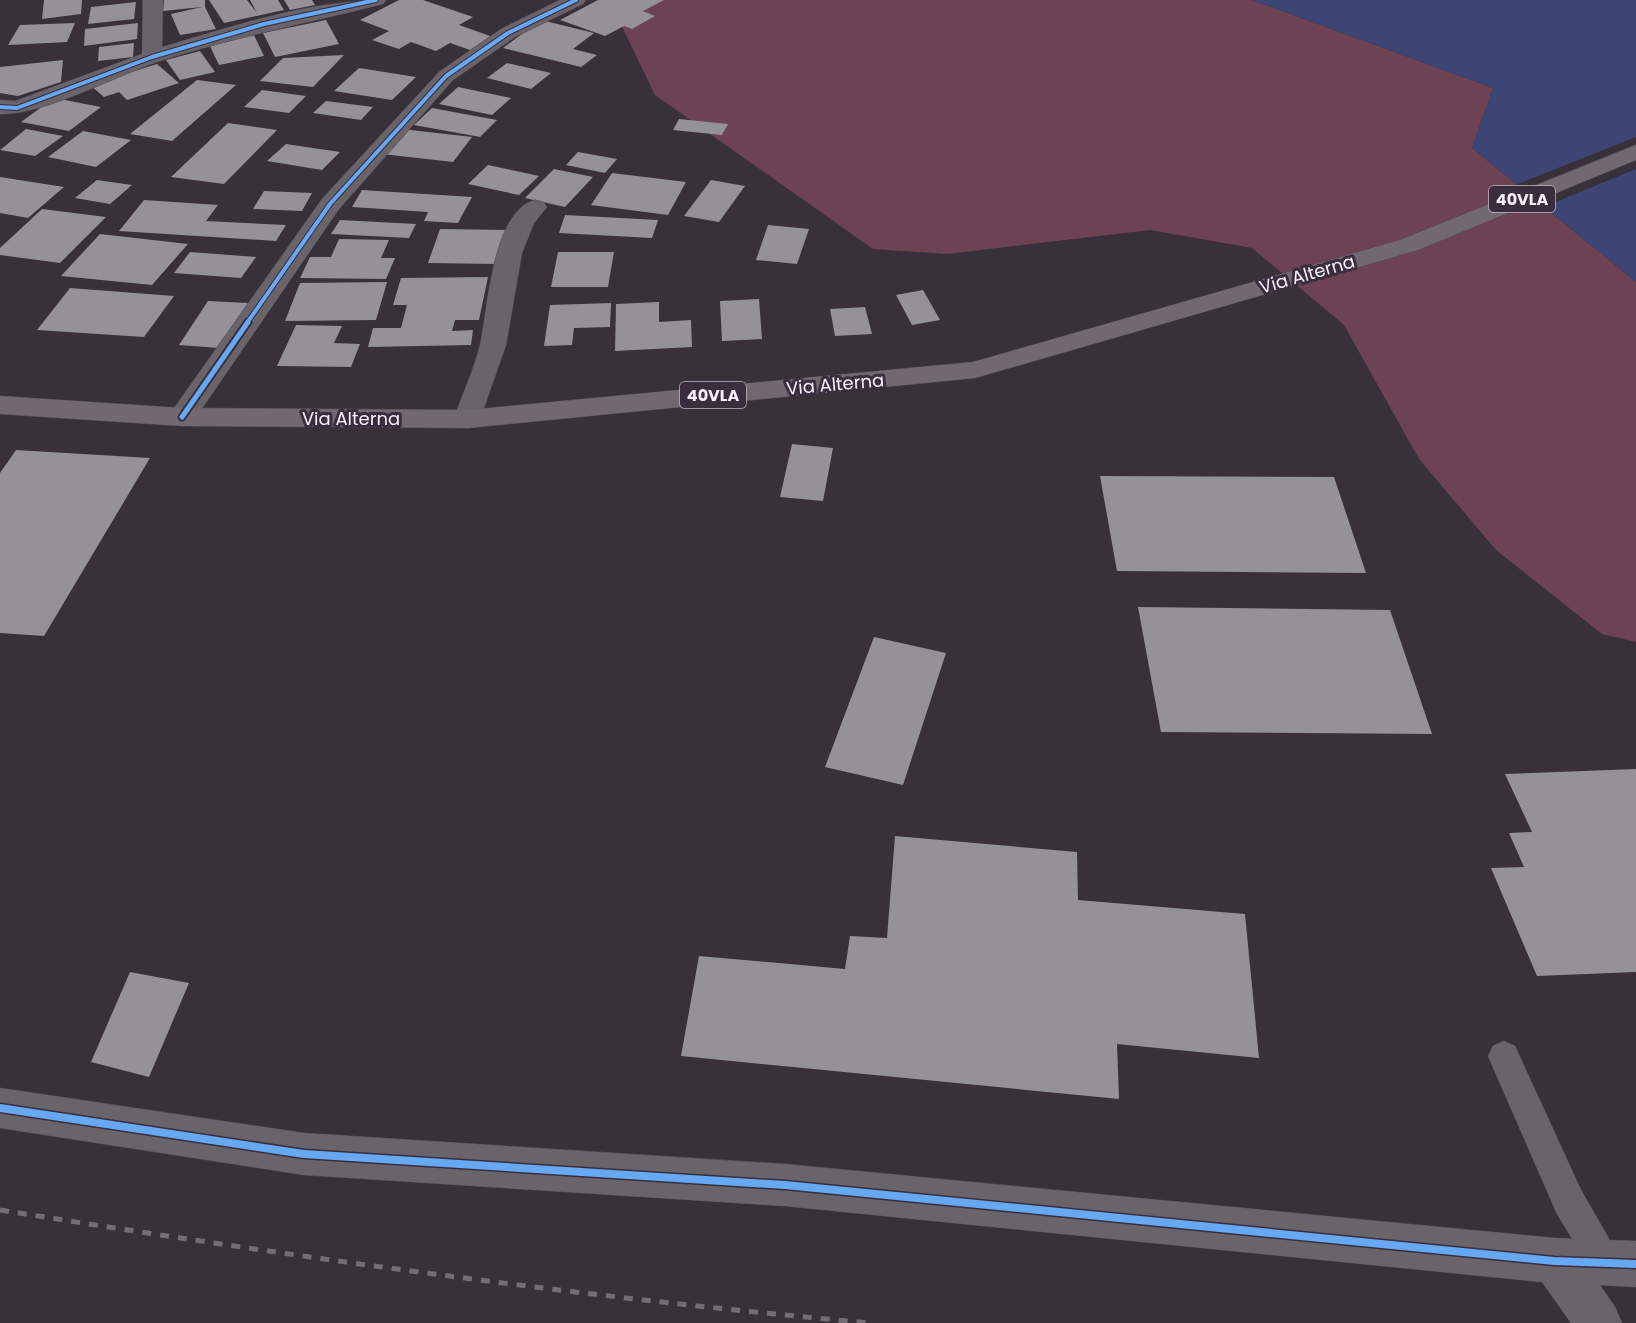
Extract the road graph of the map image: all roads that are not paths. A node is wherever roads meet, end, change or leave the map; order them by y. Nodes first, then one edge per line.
1 (153, 0) edge
2 (376, 0) edge
3 (576, 0) edge
4 (152, 57) junction
5 (9, 108) edge
6 (0, 129) edge
7 (1636, 152) edge
8 (535, 207) dead end
9 (0, 405) edge
10 (182, 417) junction
11 (468, 419) junction
12 (1504, 1056) dead end
13 (0, 1108) edge
14 (1554, 1261) junction
15 (1621, 1263) edge
16 (1599, 1323) edge

1 - 4 street
2 - 4 street
3 - 10 street
4 - 5 street
5 - 6 street
7 - 11 main road, Via Alterna / 40VLA
8 - 11 street
9 - 10 main road, Via Alterna / 40VLA
10 - 11 main road, Via Alterna / 40VLA
12 - 15 lane
13 - 14 street
14 - 15 street
14 - 16 street

